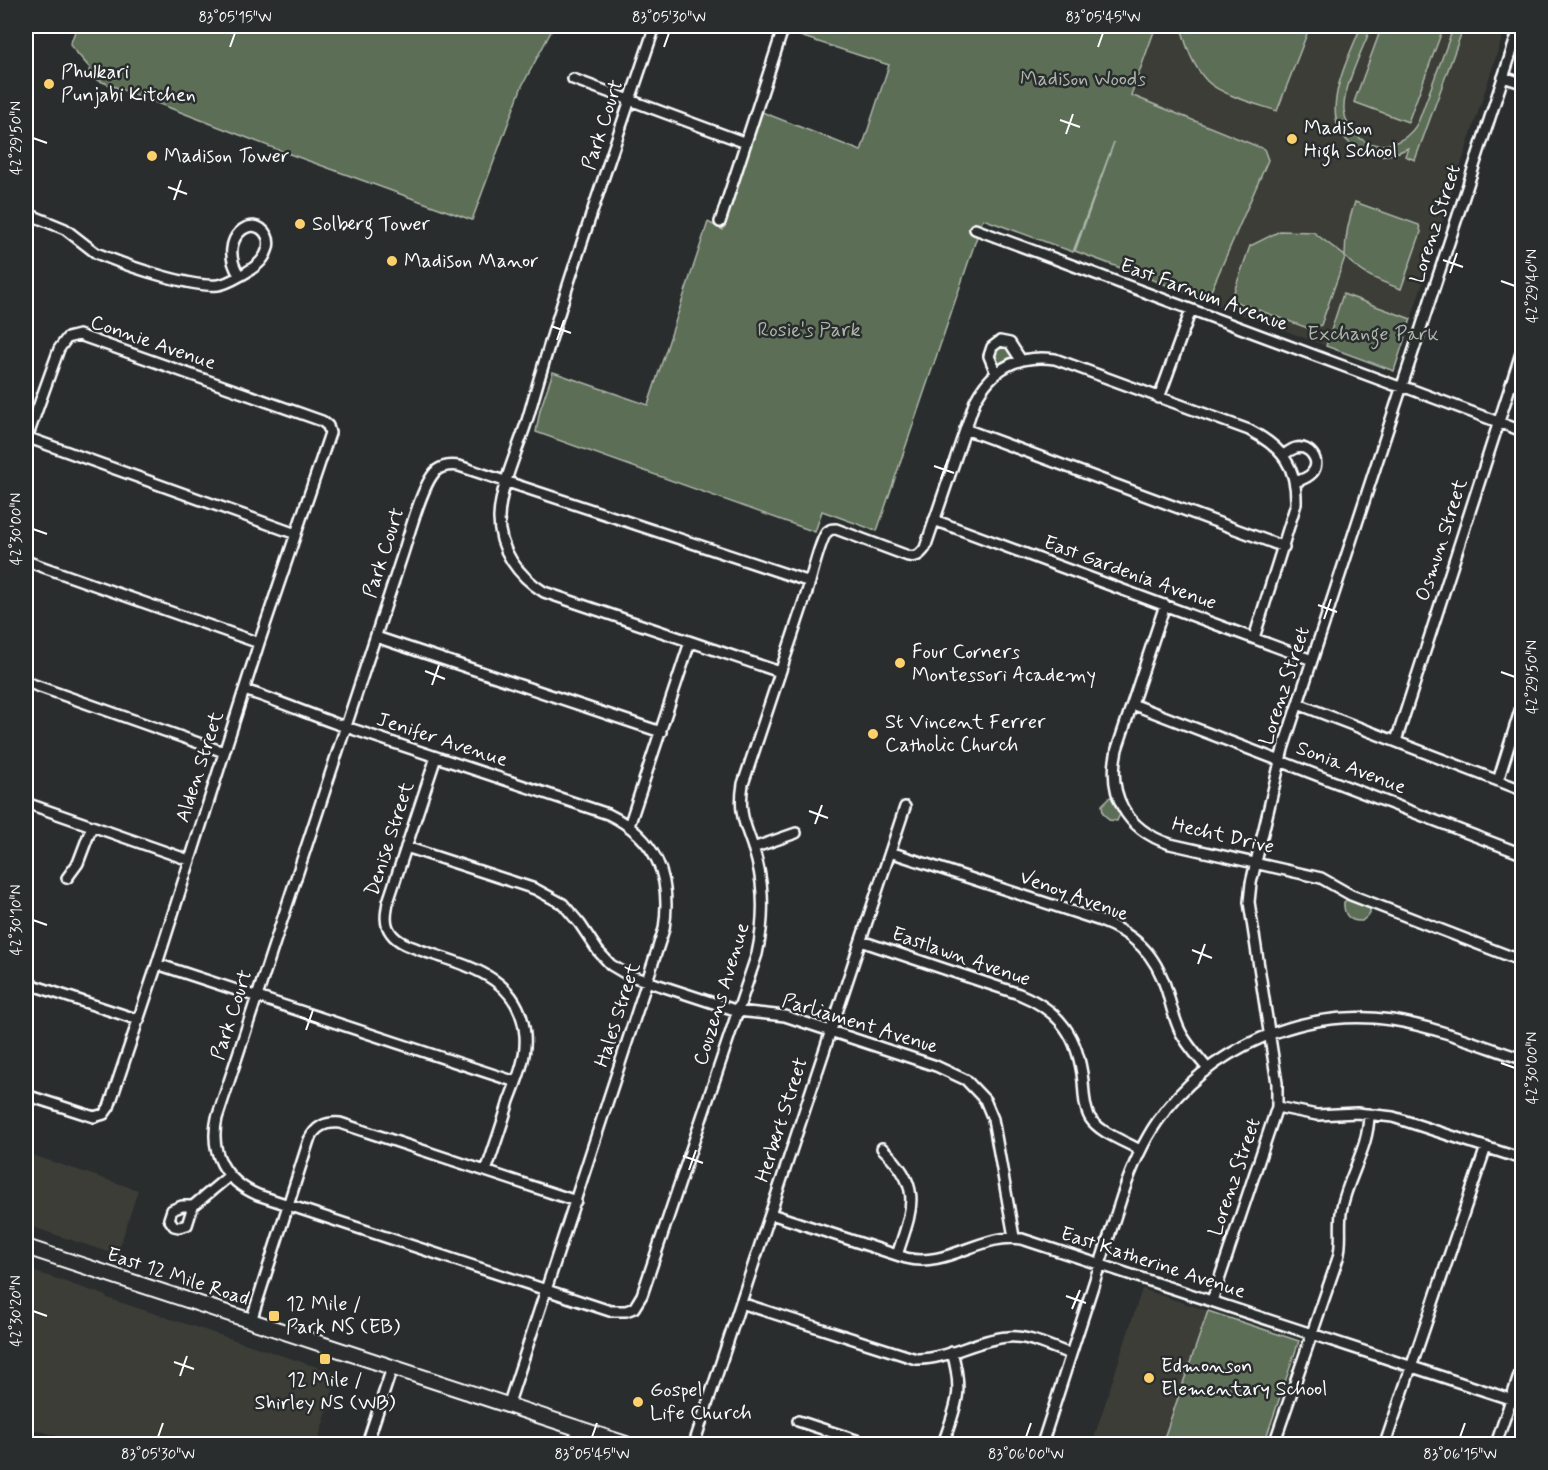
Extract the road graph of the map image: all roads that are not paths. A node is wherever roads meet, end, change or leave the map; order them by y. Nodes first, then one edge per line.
1 (655, 26) edge
2 (784, 26) edge
3 (1520, 26) edge
4 (1503, 76) junction
5 (573, 79) dead end
6 (1522, 83) edge
7 (630, 100) junction
8 (746, 143) junction
9 (26, 213) edge
10 (720, 222) dead end
11 (975, 229) dead end
12 (240, 275) junction
13 (1191, 310) junction
14 (1522, 350) edge
15 (1022, 360) junction
16 (996, 373) junction
17 (1401, 387) junction
18 (1159, 398) junction
19 (1499, 422) junction
20 (328, 426) joint
21 (965, 429) junction
22 (1522, 431) edge
23 (26, 438) edge
24 (1283, 455) junction
25 (507, 482) junction
26 (1295, 482) junction
27 (934, 520) junction
28 (296, 534) junction
29 (1284, 547) junction
30 (26, 561) edge
31 (810, 582) junction
32 (1165, 605) junction
33 (376, 638) junction
34 (1254, 638) junction
35 (690, 642) junction
36 (259, 643) junction
37 (1312, 660) junction
38 (780, 672) junction
39 (26, 682) edge
40 (244, 690) junction
41 (1132, 704) junction
42 (1298, 704) junction
43 (1522, 704) edge
44 (346, 727) junction
45 (661, 732) junction
46 (1396, 741) junction
47 (224, 753) junction
48 (436, 757) junction
49 (1280, 760) junction
50 (1498, 780) junction
51 (1522, 790) edge
52 (26, 803) edge
53 (905, 807) dead end
54 (92, 826) junction
55 (629, 826) junction
56 (796, 833) dead end
57 (406, 847) junction
58 (753, 848) junction
59 (890, 852) junction
60 (1522, 854) edge
61 (189, 860) junction
62 (1256, 863) junction
63 (67, 878) dead end
64 (861, 941) junction
65 (1522, 961) edge
66 (157, 964) junction
67 (648, 982) junction
68 (26, 983) edge
69 (257, 996) junction
70 (738, 1011) junction
71 (139, 1020) junction
72 (831, 1031) junction
73 (1269, 1034) junction
74 (1522, 1059) edge
75 (1208, 1069) junction
76 (516, 1082) junction
77 (26, 1095) edge
78 (1277, 1107) junction
79 (1369, 1113) junction
80 (1486, 1147) junction
81 (882, 1149) dead end
82 (1140, 1150) junction
83 (1522, 1159) edge
84 (486, 1171) junction
85 (229, 1176) junction
86 (576, 1201) junction
87 (289, 1205) junction
88 (194, 1206) dead end
89 (771, 1214) junction
90 (1014, 1237) junction
91 (26, 1247) edge
92 (897, 1255) junction
93 (1100, 1264) junction
94 (546, 1290) junction
95 (1212, 1301) junction
96 (741, 1303) junction
97 (251, 1321) junction
98 (1311, 1334) junction
99 (952, 1352) junction
100 (1071, 1354) junction
101 (1411, 1367) junction
102 (1522, 1367) edge
103 (392, 1368) junction
104 (1511, 1400) junction
105 (1522, 1403) edge
106 (508, 1406) junction
107 (798, 1421) dead end
108 (578, 1429) junction
109 (367, 1444) edge
110 (573, 1444) edge
111 (626, 1444) edge
112 (694, 1444) edge
113 (868, 1444) edge
114 (943, 1444) edge
115 (1042, 1444) edge
116 (1274, 1444) edge
117 (1385, 1444) edge
118 (1496, 1444) edge

1 - 7 street, Park Court
2 - 8 street
3 - 4 street, Lorenz Street
4 - 6 street
4 - 17 street, Lorenz Street
5 - 7 street
7 - 8 street
7 - 25 street, Park Court
8 - 10 street
9 - 12 street
11 - 13 street, East Farnum Avenue
12 - 12 street
13 - 17 street, East Farnum Avenue
13 - 18 street
14 - 19 street, Osmun Street
15 - 16 street
15 - 16 street
15 - 18 street
16 - 21 street
17 - 19 street, East Farnum Avenue
17 - 37 street, Lorenz Street
18 - 24 street
19 - 22 street, East Farnum Avenue
19 - 46 street, Osmun Street
20 - 23 street, Connie Avenue
20 - 28 street, Alden Street
21 - 27 street
21 - 29 street
23 - 28 street
24 - 26 street
24 - 26 street
25 - 31 street
25 - 33 street, Park Court
25 - 35 street
26 - 29 street
27 - 31 street, Couzens Avenue
27 - 32 street, East Gardenia Avenue
28 - 36 street, Alden Street
29 - 34 street
30 - 36 street
31 - 38 street, Couzens Avenue
32 - 34 street, East Gardenia Avenue
32 - 41 street, Hecht Drive
33 - 44 street, Park Court
33 - 45 street
34 - 37 street, East Gardenia Avenue
35 - 38 street
35 - 45 street
36 - 40 street, Alden Street
37 - 42 street, Lorenz Street
38 - 58 street, Couzens Avenue
39 - 47 street
40 - 44 street, Jenifer Avenue
40 - 47 street, Alden Street
41 - 49 street, Sonia Avenue
41 - 62 street, Hecht Drive
42 - 46 street
42 - 49 street, Lorenz Street
43 - 50 street
44 - 48 street, Jenifer Avenue
44 - 69 street, Park Court
45 - 55 street
46 - 50 street
47 - 61 street, Alden Street
48 - 55 street, Jenifer Avenue
48 - 57 street, Denise Street
49 - 60 street, Sonia Avenue
49 - 62 street, Lorenz Street
50 - 51 street
52 - 54 street
53 - 59 street, Herbert Street
54 - 61 street
54 - 63 street
55 - 67 street, Hales Street
56 - 58 street
57 - 67 street, Parliament Avenue
57 - 76 street, Denise Street
58 - 70 street, Couzens Avenue
59 - 64 street, Herbert Street
59 - 75 street, Venoy Avenue
61 - 66 street, Alden Street
62 - 65 street, Hecht Drive
62 - 73 street, Lorenz Street
64 - 72 street, Herbert Street
64 - 82 street, Eastlawn Avenue
66 - 69 street
66 - 71 street, Alden Street
67 - 70 street, Parliament Avenue
67 - 86 street, Hales Street
68 - 71 street
69 - 76 street
69 - 85 street, Park Court
70 - 72 street, Parliament Avenue
70 - 94 street, Couzens Avenue
71 - 77 street, Alden Street
72 - 89 street, Herbert Street
72 - 90 street, Parliament Avenue
73 - 74 street
73 - 75 street
73 - 78 street, Lorenz Street
75 - 82 street
76 - 84 street, Denise Street
78 - 79 street
78 - 95 street, Lorenz Street
79 - 80 street
79 - 98 street
80 - 83 street
80 - 101 street
81 - 92 street
82 - 93 street
84 - 86 street
84 - 87 street
85 - 87 street
85 - 88 street
86 - 94 street, Hales Street
87 - 94 street, Couzens Avenue
87 - 97 street
89 - 92 street
89 - 96 street, Herbert Street
90 - 92 street
90 - 93 street, East Katherine Avenue
91 - 97 main road, East 12 Mile Road
93 - 95 street, East Katherine Avenue
93 - 100 street
94 - 106 street, Hales Street
95 - 98 street, East Katherine Avenue
96 - 99 street
96 - 112 street, Herbert Street
97 - 103 main road, East 12 Mile Road
98 - 101 street, East Katherine Avenue
98 - 116 street
99 - 100 street
99 - 114 street
100 - 115 street
101 - 104 street, East Katherine Avenue
101 - 117 street
102 - 104 street
103 - 106 main road, East 12 Mile Road
103 - 109 street
104 - 105 street, East Katherine Avenue
104 - 118 street
106 - 108 main road, East 12 Mile Road
107 - 113 street
108 - 110 street
108 - 111 main road, East 12 Mile Road

